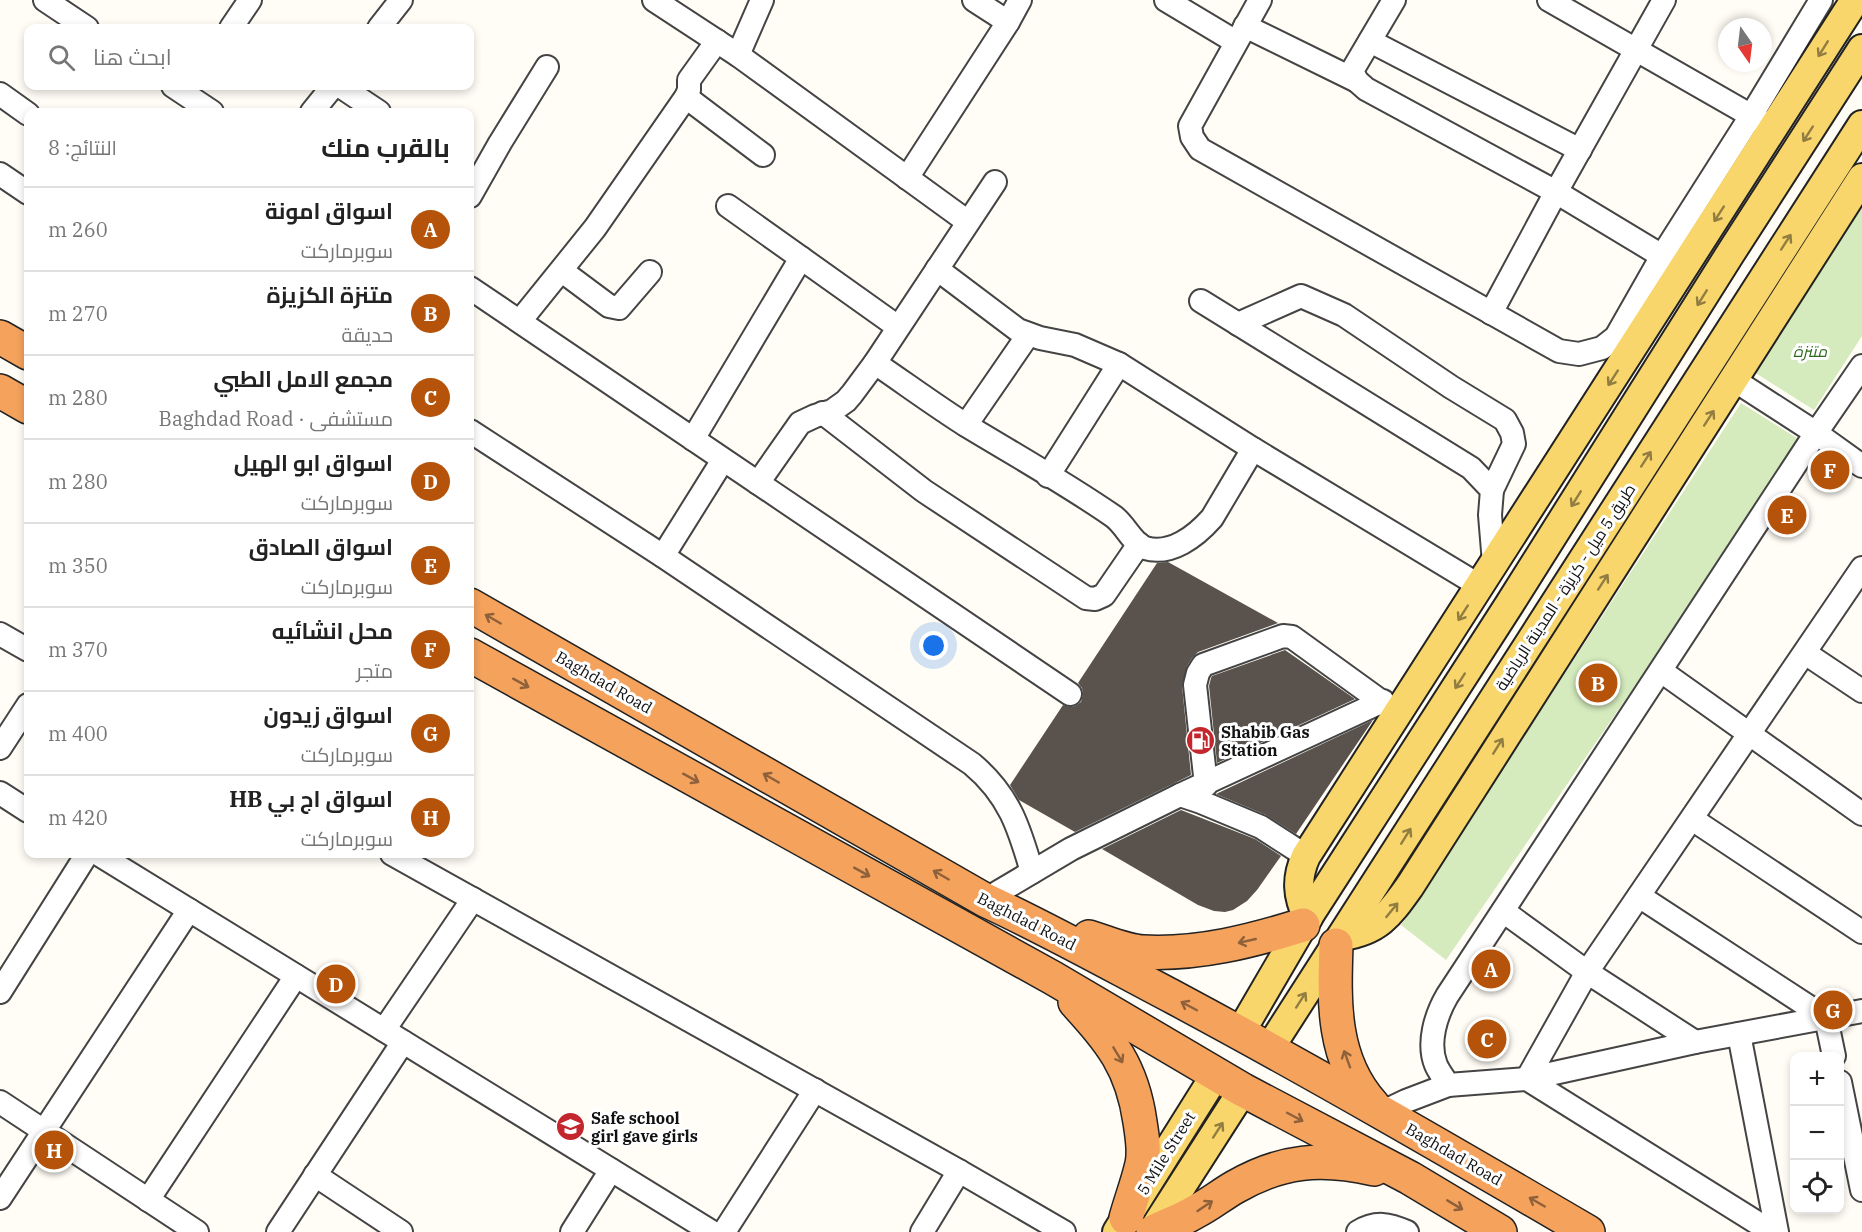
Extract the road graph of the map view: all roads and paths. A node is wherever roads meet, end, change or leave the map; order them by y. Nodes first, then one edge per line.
1 (45, 0) edge
2 (401, 0) edge
3 (654, 0) edge
4 (762, 0) edge
5 (974, 0) edge
6 (1020, 0) edge
7 (1166, 0) edge
8 (1260, 0) edge
9 (1394, 0) edge
10 (1549, 0) edge
11 (1664, 0) edge
12 (1821, 0) edge
13 (1855, 0) edge
14 (241, 3) edge
15 (1008, 22) junction
16 (81, 24) edge
17 (233, 24) edge
18 (382, 24) edge
19 (1241, 34) junction
20 (717, 41) junction
21 (1370, 41) junction
22 (1862, 49) edge
23 (1636, 50) junction
24 (738, 55) junction
25 (547, 67) dead end
26 (1357, 81) junction
27 (186, 90) edge
28 (330, 90) edge
29 (346, 90) edge
30 (0, 94) edge
31 (686, 97) junction
32 (207, 108) edge
33 (315, 108) edge
34 (373, 108) edge
35 (24, 111) edge
36 (1762, 122) junction
37 (1862, 125) edge
38 (1580, 150) junction
39 (762, 155) dead end
40 (0, 174) edge
41 (907, 178) junction
42 (1862, 178) edge
43 (474, 181) edge
44 (995, 182) dead end
45 (24, 190) edge
46 (1556, 192) junction
47 (728, 206) dead end
48 (968, 222) junction
49 (1703, 239) junction
50 (1730, 254) junction
51 (1662, 256) junction
52 (801, 258) junction
53 (937, 268) junction
54 (562, 272) junction
55 (650, 272) dead end
56 (1764, 276) junction
57 (474, 291) edge
58 (1788, 292) junction
59 (1201, 302) dead end
60 (1491, 313) junction
61 (520, 321) junction
62 (1238, 324) junction
63 (898, 327) junction
64 (1028, 335) junction
65 (0, 337) edge
66 (24, 351) edge
67 (875, 363) junction
68 (1119, 363) junction
69 (1862, 366) edge
70 (1734, 380) junction
71 (0, 391) edge
72 (24, 405) edge
73 (823, 414) junction
74 (966, 425) junction
75 (1816, 433) junction
76 (474, 435) edge
77 (693, 439) junction
78 (1253, 449) junction
79 (723, 460) junction
80 (1862, 465) edge
81 (1048, 476) junction
82 (758, 483) junction
83 (1492, 490) junction
84 (1139, 544) junction
85 (663, 556) junction
86 (1862, 568) edge
87 (1487, 575) junction
88 (1509, 605) junction
89 (474, 607) edge
90 (1540, 625) junction
91 (0, 634) edge
92 (24, 648) edge
93 (1804, 653) junction
94 (474, 657) edge
95 (1661, 670) junction
96 (1862, 691) edge
97 (1070, 694) dead end
98 (1390, 708) junction
99 (24, 711) edge
100 (1749, 735) junction
101 (0, 748) edge
102 (1206, 784) junction
103 (0, 793) edge
104 (1180, 795) junction
105 (24, 808) edge
106 (1862, 814) edge
107 (1692, 819) junction
108 (1306, 856) junction
109 (84, 858) edge
110 (104, 858) edge
111 (399, 858) edge
112 (1032, 872) junction
113 (1639, 896) junction
114 (473, 899) junction
115 (985, 900) junction
116 (189, 910) junction
117 (1503, 911) junction
118 (1030, 921) junction
119 (1306, 921) junction
120 (1862, 932) edge
121 (1339, 941) junction
122 (1587, 972) junction
123 (296, 976) junction
124 (1053, 978) junction
125 (0, 992) edge
126 (1862, 1011) edge
127 (1826, 1018) junction
128 (384, 1030) junction
129 (1240, 1033) junction
130 (1739, 1034) junction
131 (403, 1042) junction
132 (1695, 1042) junction
133 (1269, 1049) junction
134 (1833, 1052) edge
135 (1527, 1079) junction
136 (1230, 1082) junction
137 (1448, 1085) junction
138 (815, 1090) junction
139 (0, 1102) edge
140 (1844, 1105) edge
141 (1380, 1110) junction
142 (44, 1131) junction
143 (611, 1170) junction
144 (959, 1171) junction
145 (315, 1175) junction
146 (1410, 1178) junction
147 (1862, 1190) edge
148 (0, 1198) edge
149 (148, 1200) junction
150 (1137, 1228) edge
151 (197, 1232) edge
152 (278, 1232) edge
153 (401, 1232) edge
154 (572, 1232) edge
155 (712, 1232) edge
156 (724, 1232) edge
157 (922, 1232) edge
158 (1064, 1232) edge
159 (1358, 1232) edge
160 (1407, 1232) edge
161 (1500, 1232) edge
162 (1588, 1232) edge
163 (1772, 1232) edge
164 (1777, 1232) edge

1 - 16 street
2 - 18 street
3 - 20 street
4 - 24 street
5 - 15 street
6 - 15 street
7 - 19 street
8 - 19 street
9 - 21 street
10 - 23 street
11 - 23 street
12 - 36 street
13 -> 36 main road
14 - 17 street
15 - 41 street
19 - 26 street
19 - 60 street
20 - 24 street
20 - 31 street
21 - 26 street
21 - 38 street
22 -> 50 main road
23 - 36 street
23 - 38 street
24 - 41 street
25 - 43 street
26 - 46 street
27 - 32 street
28 - 33 street
29 - 34 street
30 - 35 street
31 - 39 street
31 - 54 street
36 -> 49 main road
36 - 51 street
56 -> 37 main road, طريق 5 ميل - كزيزة - المدينة الرياضية
38 - 46 street
40 - 45 street
41 - 48 street
42 - 58 main road
44 - 48 street
46 - 51 street
46 - 60 street
47 - 52 street
48 - 53 street
49 - 50 main road
49 -> 87 main road
50 -> 88 main road
51 - 60 street
52 - 63 street
52 - 77 street
53 - 63 street
53 - 64 street
54 - 55 street
54 - 61 street
56 - 58 main road
90 -> 56 main road, طريق 5 ميل - كزيزة - المدينة الرياضية
57 - 61 street
58 - 70 main road
59 - 62 street
61 - 77 street
62 - 83 street
62 - 83 street
63 - 67 street
64 - 68 street
64 - 74 street
65 - 66 highway
67 - 73 street
67 - 74 street
68 - 78 street
68 - 81 street
69 - 75 street
70 - 75 street
121 -> 70 main road
71 - 72 highway
73 - 82 street
73 - 84 street
74 - 81 street
75 - 80 street
75 - 95 street
76 - 85 street
77 - 79 street
78 - 84 street
78 - 87 street
79 - 82 street
79 - 85 street
81 - 84 street
82 - 97 street
83 - 87 street
85 - 112 street
86 - 93 street
87 - 88 main road
87 -> 98 main road
88 - 90 main road
88 -> 119 main road
115 -> 89 highway, Baghdad Road
121 -> 90 main road, طريق 5 ميل - كزيزة - المدينة الرياضية
91 - 92 street
93 - 96 street
93 - 100 street
94 -> 124 highway
95 - 100 street
95 - 117 street
98 - 102 street
98 - 102 street
98 - 108 main road
99 - 101 street
100 - 106 street
100 - 107 street
102 - 104 street
103 - 105 street
104 - 108 street
104 - 112 street
107 - 113 street
107 - 120 street
108 - 119 main road
109 - 125 street
110 - 116 street
111 - 114 street
112 - 115 street
113 - 122 street
113 - 127 street
114 - 128 street
114 - 138 street
115 - 118 highway, Baghdad Road
116 - 123 street
116 - 142 street
117 - 122 street
117 - 137 street
119 -> 118 highway
129 -> 118 highway, Baghdad Road
119 - 129 main road
133 -> 121 main road, طريق 5 ميل - كزيزة - المدينة الرياضية
141 -> 121 highway
122 - 132 street
122 - 135 street
123 - 128 street
123 - 149 street
124 - 136 highway
124 -> 150 highway
126 - 127 street
127 - 130 street
127 - 134 street
128 - 131 street
129 - 133 highway, Baghdad Road
130 - 132 street
130 - 164 street
131 - 143 street
131 - 145 street
132 - 135 street
133 - 141 highway, Baghdad Road
135 - 137 street
135 - 163 street
136 -> 146 highway
136 - 150 main road, 5 Mile Street
137 - 141 street
138 - 144 street
138 - 156 street
139 - 142 street
140 - 147 street
162 -> 141 highway, Baghdad Road
142 - 148 street
142 - 149 street
143 - 154 street
143 - 155 street
144 - 157 street
144 - 158 street
145 - 152 street
145 - 153 street
150 -> 146 highway
146 -> 161 highway
149 - 151 street
159 - 160 street

